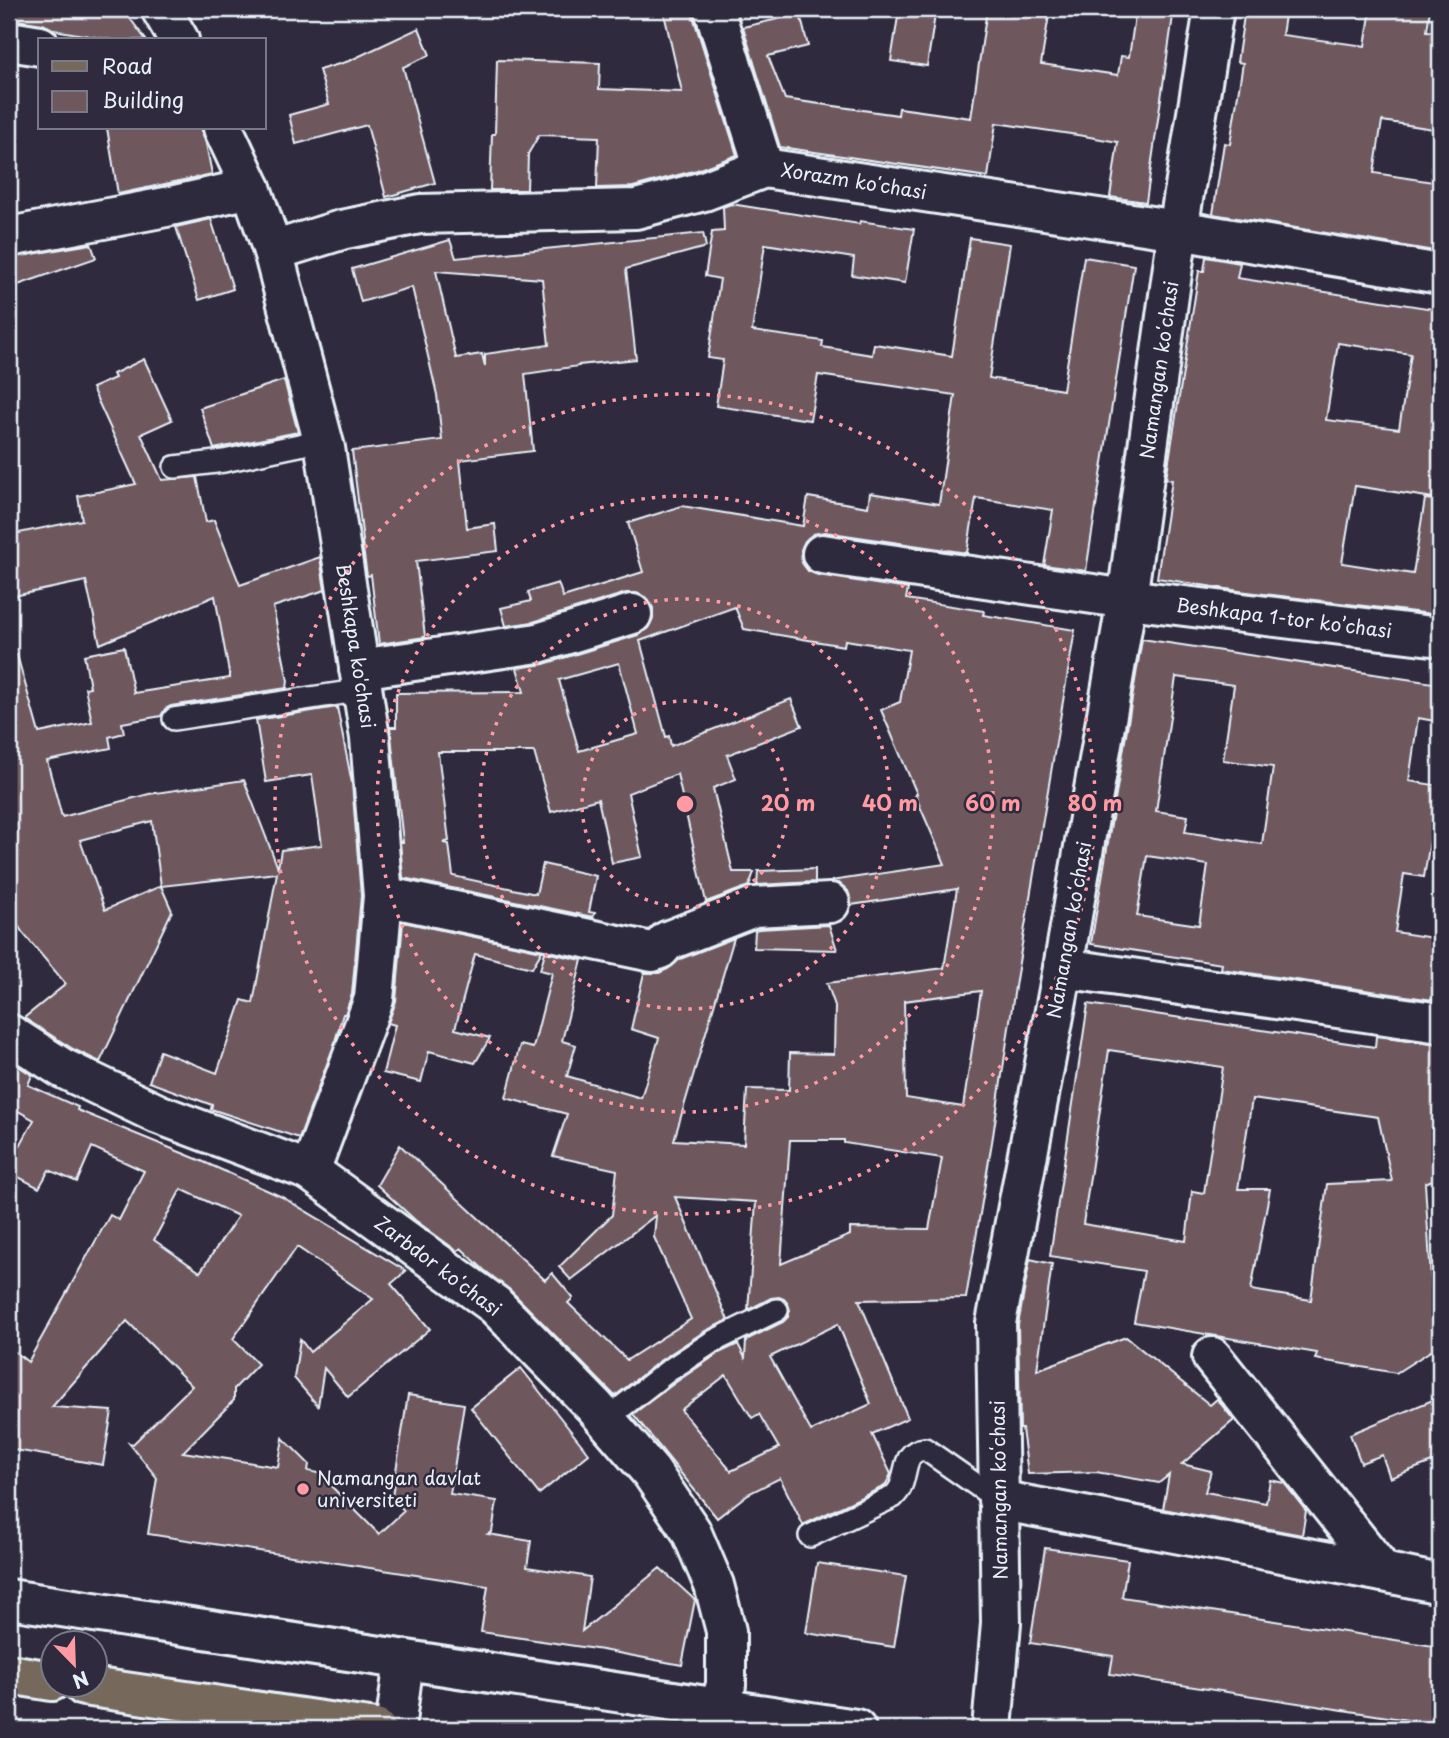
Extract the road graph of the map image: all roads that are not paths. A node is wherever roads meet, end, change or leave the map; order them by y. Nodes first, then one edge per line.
1 (161, 9) edge
2 (714, 9) edge
3 (1214, 9) edge
4 (178, 38) edge
5 (9, 41) edge
6 (38, 46) edge
7 (224, 130) edge
8 (764, 168) junction
9 (251, 188) junction
10 (1178, 230) junction
11 (9, 237) edge
12 (273, 251) junction
13 (1440, 274) edge
14 (323, 440) junction
15 (175, 467) dead end
16 (822, 554) dead end
17 (1127, 600) junction
18 (632, 614) dead end
19 (1440, 637) edge
20 (361, 680) junction
21 (174, 719) dead end
22 (383, 895) junction
23 (830, 903) dead end
24 (1063, 968) junction
25 (1440, 1023) edge
26 (9, 1034) edge
27 (310, 1171) junction
28 (777, 1310) dead end
29 (1212, 1357) dead end
30 (606, 1420) junction
31 (998, 1500) junction
32 (810, 1536) dead end
33 (1384, 1572) junction
34 (1440, 1584) edge
35 (9, 1599) edge
36 (404, 1660) junction
37 (9, 1674) edge
38 (38, 1679) edge
39 (108, 1689) edge
40 (715, 1719) edge
41 (376, 1729) edge
42 (395, 1729) edge
43 (856, 1729) edge
44 (992, 1729) edge

1 - 4 street
2 - 8 street
3 - 10 street, Namangan koʻchasi
5 - 6 street
7 - 9 street, Beshkapa ko'chasi
8 - 10 street, Xorazm koʻchasi
8 - 12 street, Xorazm koʻchasi
9 - 11 street
9 - 12 street, Beshkapa ko'chasi
10 - 13 street, Xorazm koʻchasi
10 - 17 street, Namangan koʻchasi
12 - 14 street, Beshkapa ko'chasi
14 - 15 lane
14 - 20 street, Beshkapa ko'chasi
16 - 17 street, Beshkapa 1-tor koʼchasi
17 - 19 street, Beshkapa 1-tor koʼchasi
17 - 24 street, Namangan koʻchasi
18 - 20 street
20 - 21 lane
20 - 22 street, Beshkapa ko'chasi
22 - 23 street
22 - 27 street, Beshkapa ko'chasi
24 - 25 street
24 - 31 street, Namangan koʻchasi
26 - 27 street, Zarbdor koʻchasi
27 - 30 street, Zarbdor koʻchasi
28 - 30 lane
29 - 33 street
30 - 40 street, Zarbdor koʻchasi
31 - 32 lane
31 - 33 street
31 - 44 street, Namangan koʻchasi
33 - 34 street
35 - 36 street
36 - 40 street
36 - 42 street
37 - 38 main road
39 - 41 main road
40 - 43 street

